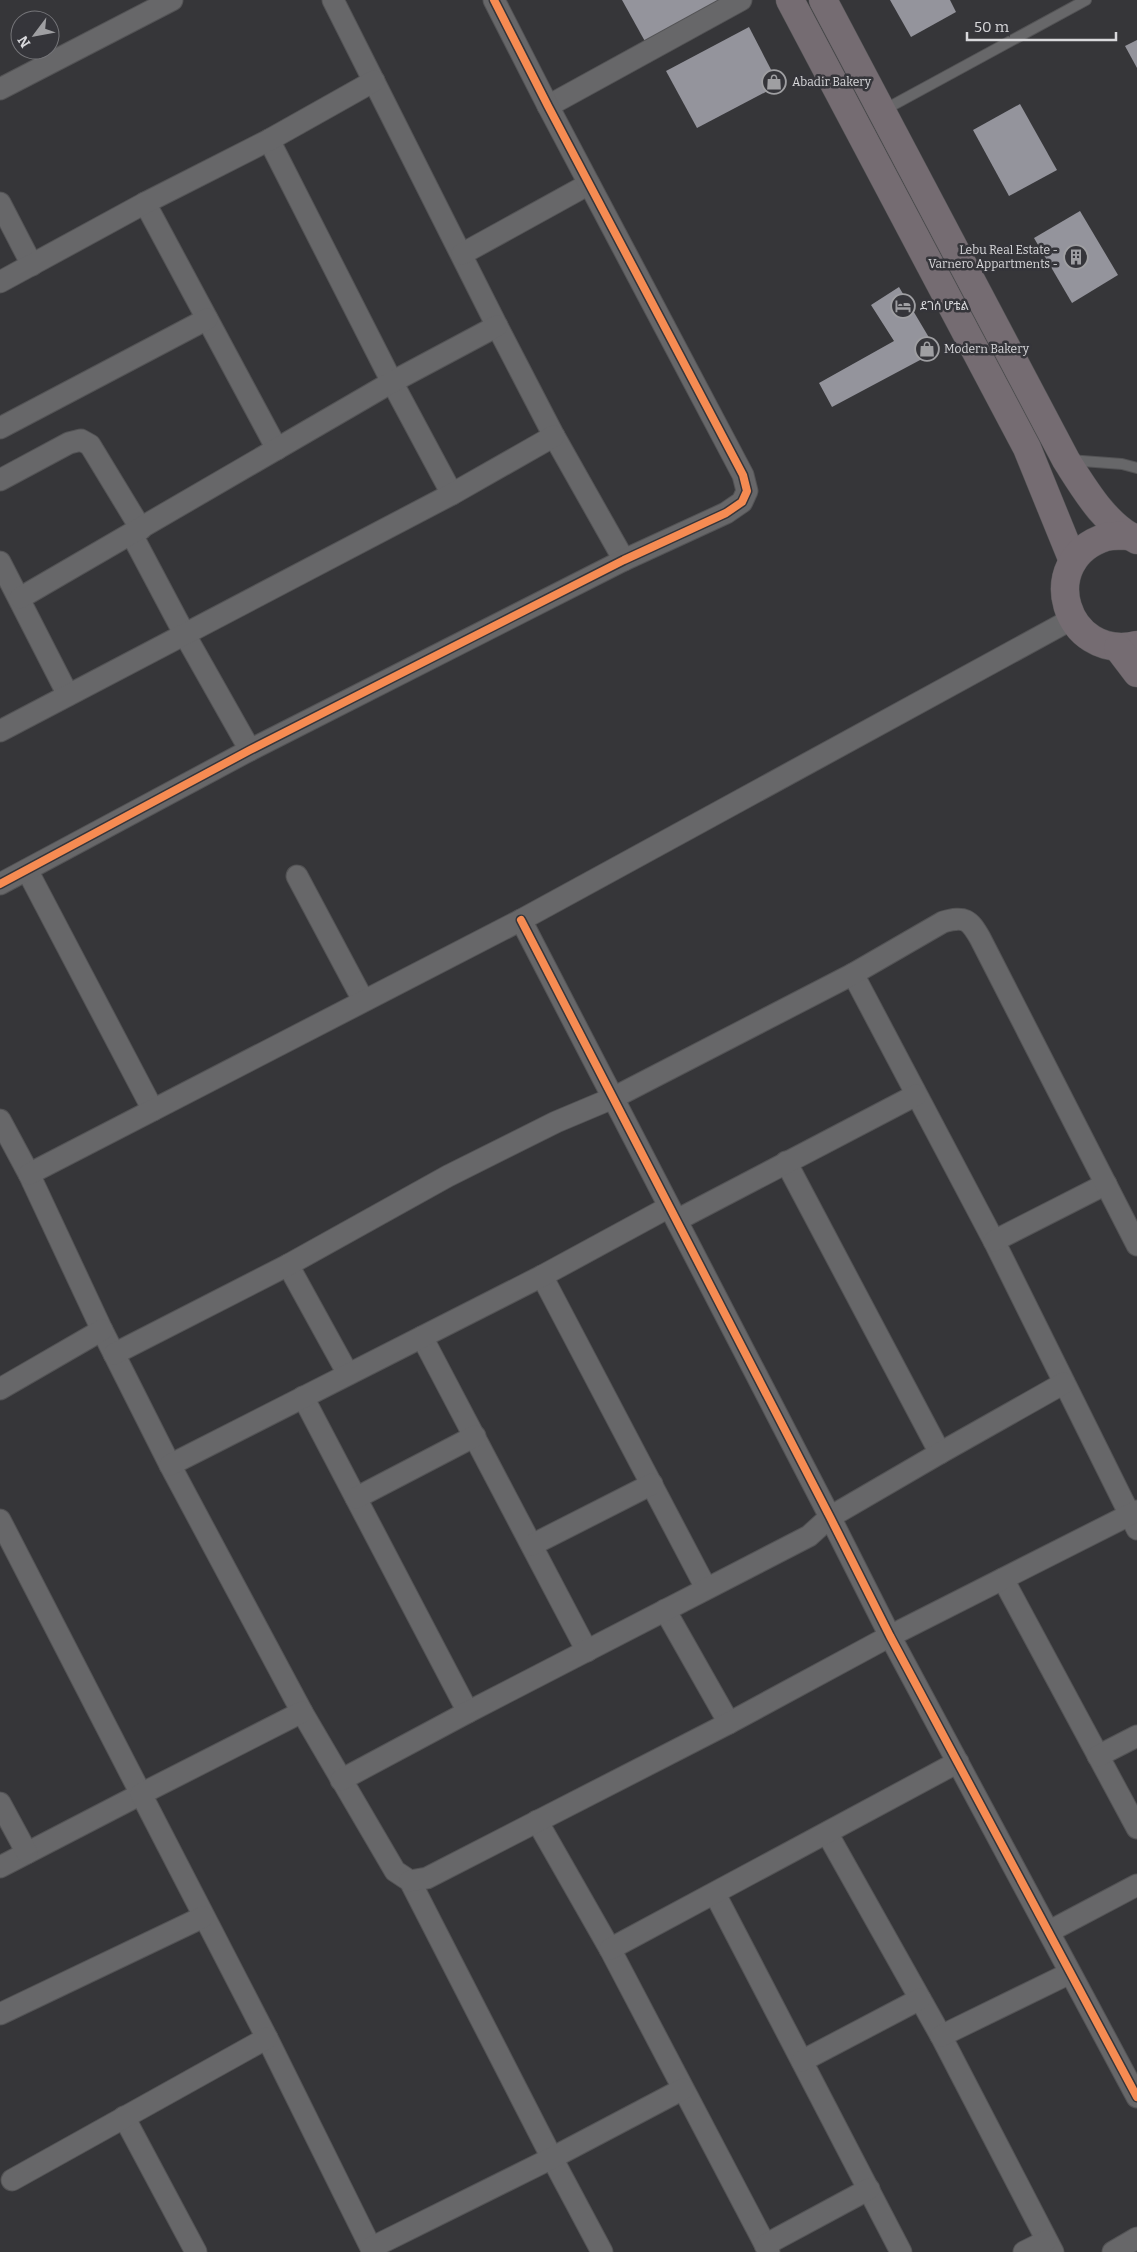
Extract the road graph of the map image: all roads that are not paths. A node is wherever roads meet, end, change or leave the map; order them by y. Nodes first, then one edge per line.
1 (172, 0) edge
2 (333, 0) edge
3 (494, 0) edge
4 (741, 0) edge
5 (790, 0) edge
6 (823, 0) edge
7 (1086, 0) edge
8 (374, 80) junction
9 (0, 89) edge
10 (548, 106) junction
11 (881, 112) junction
12 (269, 140) junction
13 (589, 184) junction
14 (0, 203) edge
15 (145, 203) junction
16 (462, 254) junction
17 (32, 265) junction
18 (0, 282) edge
19 (207, 320) junction
20 (497, 326) junction
21 (392, 382) junction
22 (0, 428) edge
23 (554, 436) junction
24 (277, 449) junction
25 (1066, 460) junction
26 (1137, 468) edge
27 (0, 480) edge
28 (452, 494) junction
29 (137, 532) junction
30 (1133, 538) edge
31 (624, 560) junction
32 (1073, 561) junction
33 (0, 562) edge
34 (20, 598) junction
35 (1072, 619) junction
36 (185, 635) junction
37 (1128, 646) edge
38 (1137, 673) edge
39 (68, 695) junction
40 (0, 731) edge
41 (250, 750) junction
42 (27, 870) junction
43 (297, 876) dead end
44 (0, 884) edge
45 (521, 920) junction
46 (853, 974) junction
47 (364, 1000) junction
48 (916, 1095) junction
49 (613, 1098) junction
50 (153, 1110) junction
51 (3, 1132) edge
52 (786, 1162) junction
53 (29, 1174) junction
54 (1106, 1184) junction
55 (673, 1214) junction
56 (994, 1241) junction
57 (1137, 1245) edge
58 (288, 1265) junction
59 (542, 1276) junction
60 (102, 1330) junction
61 (422, 1337) junction
62 (114, 1354) junction
63 (348, 1374) junction
64 (1064, 1383) junction
65 (0, 1389) edge
66 (303, 1397) junction
67 (475, 1436) junction
68 (940, 1453) junction
69 (170, 1465) junction
70 (652, 1484) junction
71 (356, 1498) junction
72 (830, 1517) junction
73 (1135, 1518) edge
74 (0, 1520) edge
75 (532, 1545) junction
76 (1002, 1579) junction
77 (706, 1588) junction
78 (665, 1610) junction
79 (890, 1636) junction
80 (587, 1651) junction
81 (302, 1712) junction
82 (468, 1712) junction
83 (729, 1723) junction
84 (1137, 1736) edge
85 (1098, 1756) junction
86 (958, 1762) junction
87 (340, 1780) junction
88 (140, 1794) junction
89 (0, 1803) edge
90 (537, 1821) junction
91 (1137, 1828) edge
92 (827, 1833) junction
93 (27, 1853) junction
94 (0, 1867) edge
95 (410, 1881) junction
96 (1137, 1885) edge
97 (715, 1894) junction
98 (203, 1916) junction
99 (1050, 1931) junction
100 (610, 1949) junction
101 (1070, 1972) junction
102 (920, 1999) junction
103 (0, 2014) edge
104 (941, 2036) junction
105 (267, 2038) junction
106 (802, 2061) junction
107 (684, 2089) junction
108 (1137, 2097) edge
109 (124, 2117) junction
110 (552, 2158) junction
111 (12, 2180) dead end
112 (868, 2189) junction
113 (1137, 2238) edge
114 (1050, 2246) edge
115 (767, 2249) edge
116 (372, 2250) edge
117 (196, 2252) edge
118 (602, 2252) edge
119 (901, 2252) edge
120 (1024, 2252) edge
121 (1113, 2252) edge

1 - 9 street
2 - 8 street
3 - 10 street
4 - 10 street
5 - 32 main road
6 - 11 main road
7 - 11 lane
8 - 12 street
8 - 16 street
10 - 13 street
11 - 25 main road
12 - 15 street
12 - 21 street
13 - 16 street
13 - 31 street
14 - 17 street
15 - 17 street
15 - 19 street
16 - 20 street
17 - 18 street
19 - 22 street
19 - 24 street
20 - 21 street
20 - 23 street
21 - 24 street
21 - 28 street
23 - 28 street
23 - 31 street
24 - 29 street
25 - 26 lane
25 - 30 main road
27 - 29 street
28 - 36 street
29 - 34 street
29 - 36 street
30 - 32 main road
31 - 41 street
32 - 35 main road
33 - 34 street
34 - 39 street
35 - 37 main road
35 - 45 street
36 - 39 street
36 - 41 street
37 - 38 main road
39 - 40 street
41 - 42 street
42 - 44 street
42 - 50 street
43 - 47 street
45 - 47 street
45 - 49 street
46 - 48 street
46 - 49 street
46 - 54 street
47 - 50 street
48 - 52 street
48 - 56 street
49 - 55 street
49 - 58 street
50 - 53 street
51 - 53 street
52 - 55 street
52 - 68 street
53 - 60 street
54 - 56 street
54 - 57 street
55 - 59 street
55 - 72 street
56 - 64 street
58 - 62 street
58 - 63 street
59 - 61 street
59 - 70 street
60 - 62 street
60 - 65 street
61 - 63 street
61 - 67 street
62 - 69 street
63 - 66 street
64 - 68 street
64 - 73 street
66 - 69 street
66 - 71 street
67 - 71 street
67 - 75 street
68 - 72 street
69 - 81 street
70 - 75 street
70 - 77 street
71 - 82 street
72 - 77 street
72 - 79 street
73 - 76 street
74 - 88 street
75 - 80 street
76 - 79 street
76 - 85 street
77 - 78 street
78 - 80 street
78 - 83 street
79 - 83 street
79 - 86 street
80 - 82 street
81 - 87 street
81 - 88 street
82 - 87 street
83 - 90 street
84 - 85 street
85 - 91 street
86 - 92 street
86 - 99 street
87 - 95 street
88 - 93 street
88 - 98 street
89 - 93 street
90 - 95 street
90 - 100 street
92 - 97 street
92 - 102 street
93 - 94 street
95 - 110 street
96 - 99 street
97 - 100 street
97 - 106 street
98 - 103 street
98 - 105 street
99 - 101 street
100 - 107 street
101 - 104 street
101 - 108 street
102 - 104 street
102 - 106 street
104 - 114 street
105 - 109 street
105 - 116 street
106 - 112 street
107 - 110 street
107 - 115 street
109 - 111 street
109 - 117 street
110 - 116 street
110 - 118 street
112 - 115 street
112 - 119 street
113 - 121 street
114 - 120 street

